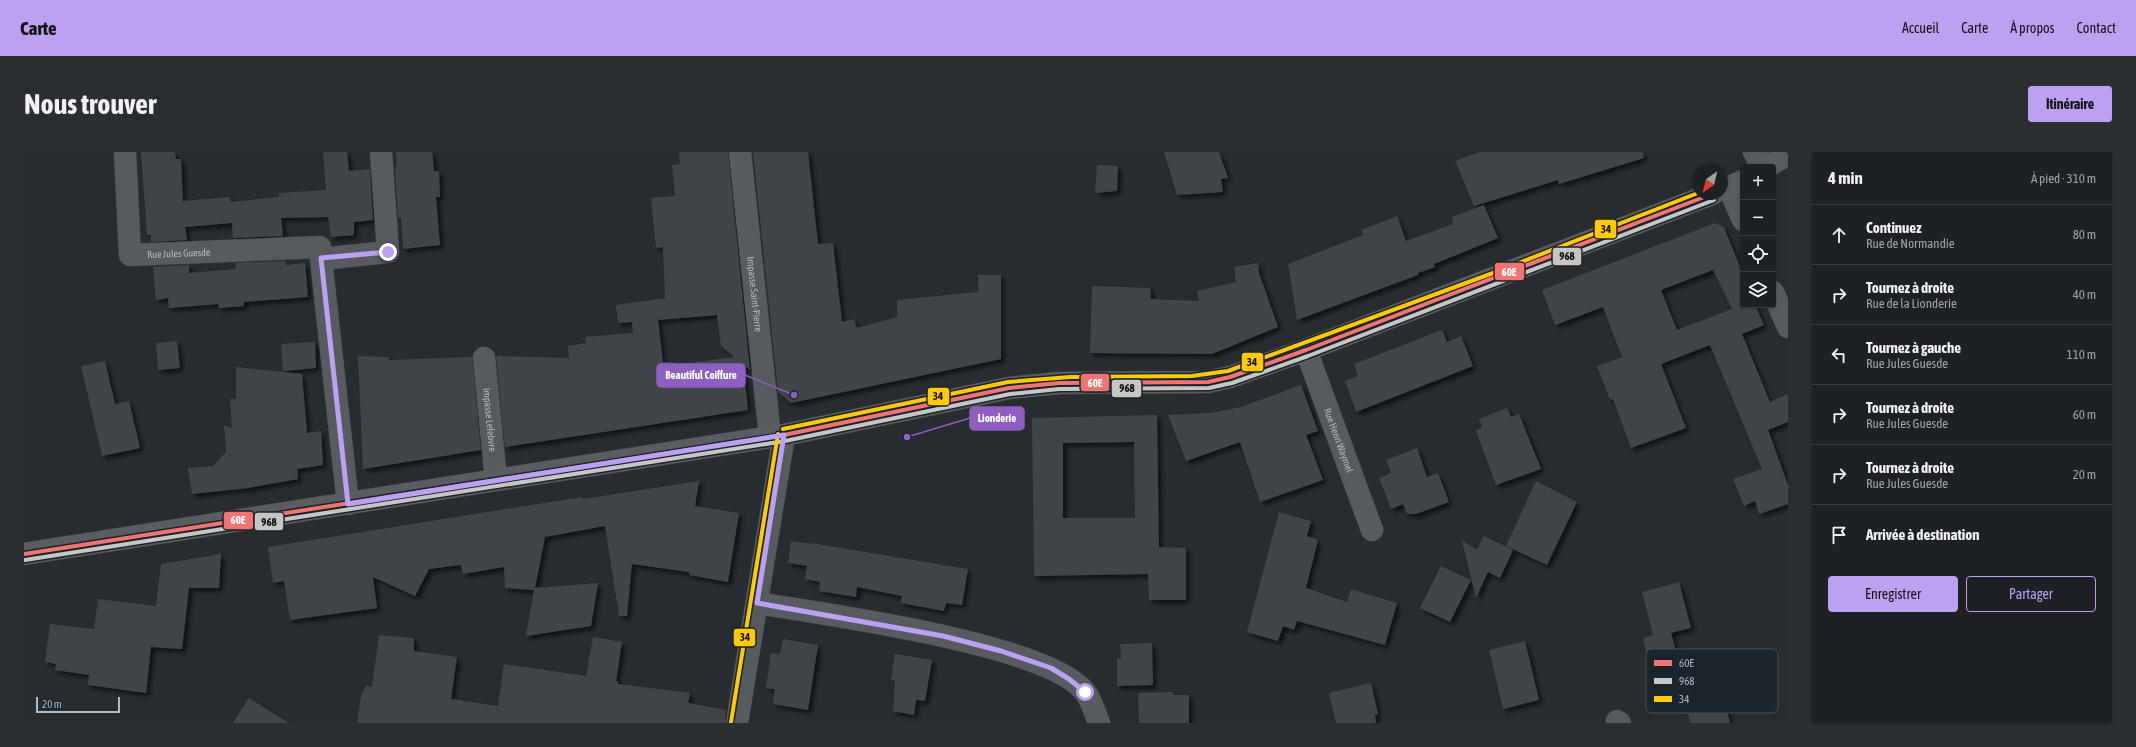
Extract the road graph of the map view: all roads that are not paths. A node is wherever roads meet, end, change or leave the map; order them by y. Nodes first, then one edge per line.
1 (125, 152) edge
2 (381, 152) edge
3 (740, 152) edge
4 (1754, 152) edge
5 (1788, 154) edge
6 (1761, 164) edge
7 (1772, 164) edge
8 (1728, 190) edge
9 (1696, 200) edge
10 (1740, 214) edge
11 (321, 258) junction
12 (1776, 299) edge
13 (1788, 327) edge
14 (1306, 350) junction
15 (484, 358) dead end
16 (777, 436) junction
17 (496, 480) junction
18 (348, 504) junction
19 (1372, 530) dead end
20 (24, 554) edge
21 (757, 603) junction
22 (737, 723) edge
23 (1099, 723) edge

1 - 11 street, Rue Jules Guesde
2 - 11 street
3 - 16 street, Impasse Saint-Pierre
4 - 6 street
5 - 7 main road
8 - 10 street
9 - 14 main road
11 - 18 street
12 - 13 street
14 - 16 main road
14 - 19 street, Rue Henri Waymel
15 - 17 street, Impasse Lefebvre
16 - 17 main road
16 - 21 street, Impasse Saint-Pierre
17 - 18 main road
18 - 20 main road
21 - 22 street, Impasse Saint-Pierre
21 - 23 street

